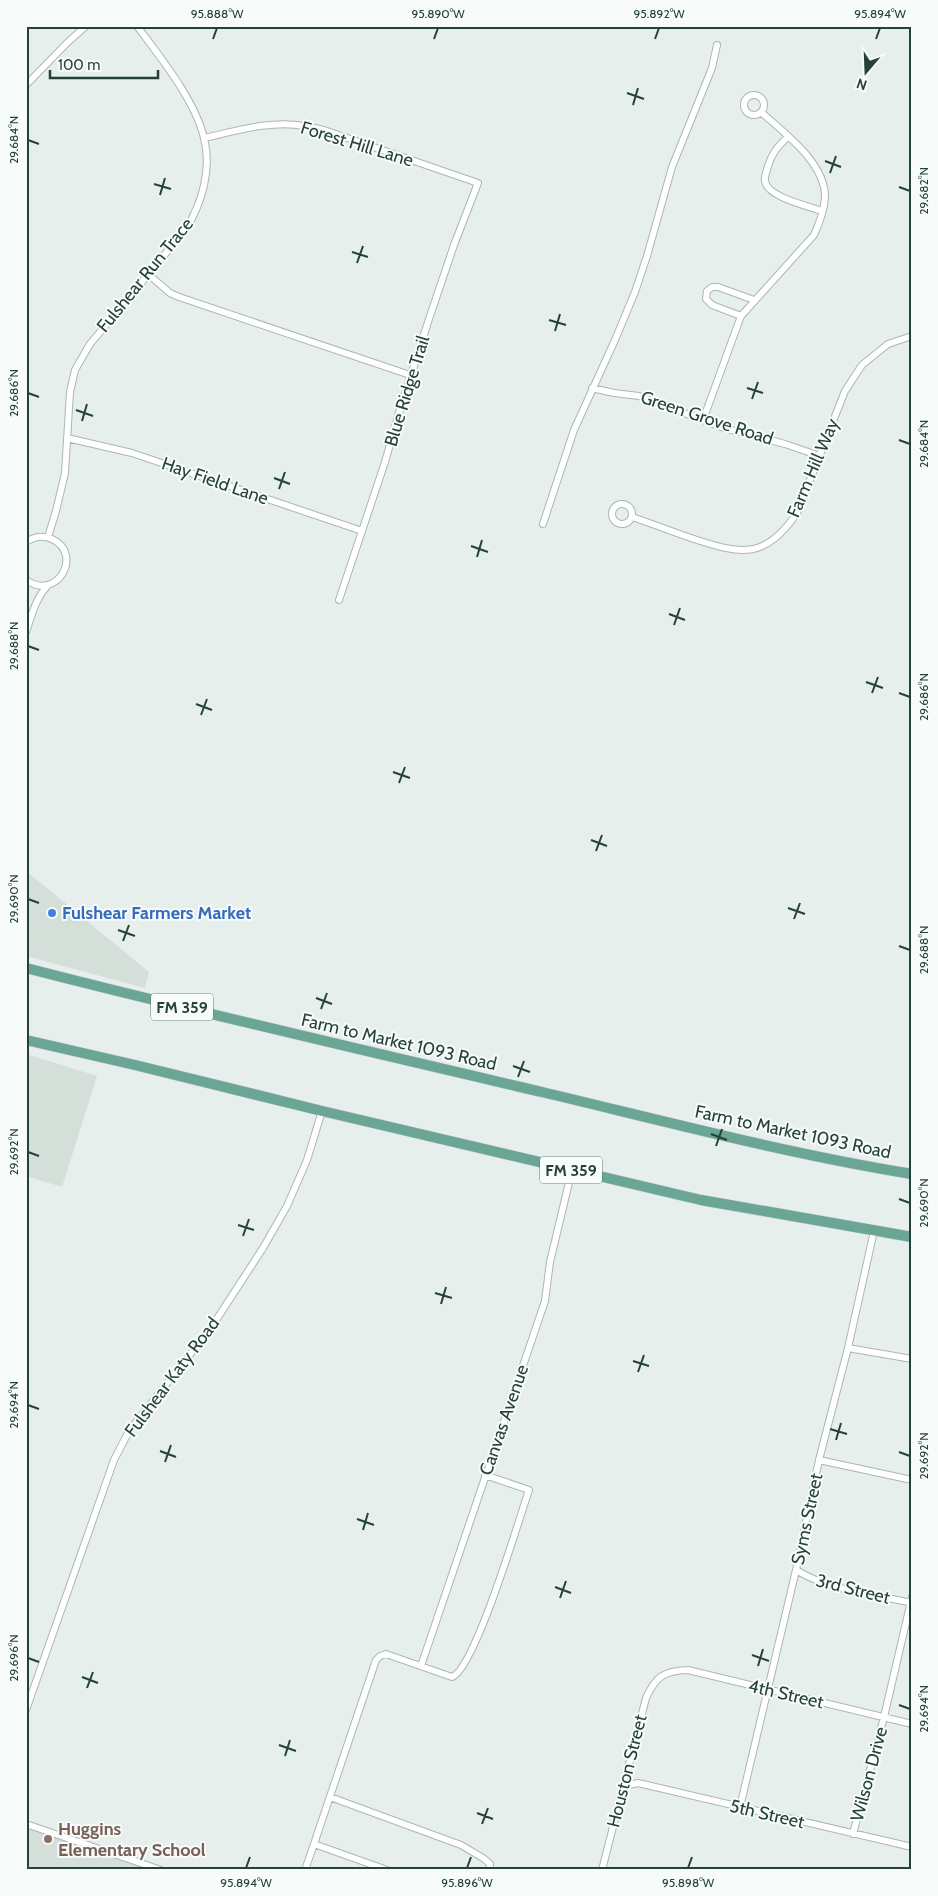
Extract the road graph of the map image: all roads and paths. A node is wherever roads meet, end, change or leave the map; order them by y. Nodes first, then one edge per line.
1 (86, 26) edge
2 (136, 26) edge
3 (717, 45) dead end
4 (26, 85) edge
5 (762, 112) dead end
6 (788, 137) junction
7 (204, 138) junction
8 (478, 183) joint
9 (822, 211) junction
10 (149, 275) junction
11 (754, 300) junction
12 (741, 316) junction
13 (912, 336) edge
14 (410, 375) junction
15 (592, 388) junction
16 (703, 420) junction
17 (67, 438) junction
18 (820, 456) junction
19 (632, 517) dead end
20 (542, 524) dead end
21 (362, 531) junction
22 (48, 537) junction
23 (26, 542) edge
24 (26, 580) edge
25 (48, 585) junction
26 (339, 600) dead end
27 (26, 632) edge
28 (26, 968) edge
29 (26, 1040) edge
30 (322, 1111) junction
31 (572, 1170) junction
32 (912, 1174) edge
33 (874, 1231) junction
34 (912, 1237) edge
35 (848, 1348) junction
36 (912, 1359) edge
37 (819, 1460) junction
38 (486, 1475) junction
39 (912, 1480) edge
40 (796, 1570) junction
41 (911, 1601) edge
42 (421, 1666) junction
43 (661, 1676) joint
44 (768, 1690) junction
45 (26, 1710) edge
46 (884, 1717) junction
47 (912, 1724) edge
48 (623, 1786) junction
49 (330, 1797) junction
50 (740, 1807) junction
51 (26, 1824) edge
52 (854, 1834) junction
53 (314, 1844) junction
54 (912, 1847) edge
55 (161, 1870) edge
56 (305, 1870) edge
57 (387, 1870) edge
58 (489, 1870) edge
59 (602, 1870) edge

1 - 4 street
2 - 7 street, Fulshear Run Trace
3 - 15 street
5 - 6 street
6 - 9 street
6 - 9 street
7 - 8 street, Forest Hill Lane
7 - 10 street, Fulshear Run Trace
8 - 14 street, Blue Ridge Trail
9 - 11 street
10 - 14 street
10 - 17 street, Fulshear Run Trace
11 - 12 street
11 - 12 street
12 - 16 street
13 - 18 street, Farm Hill Way
14 - 21 street, Blue Ridge Trail
15 - 16 street, Green Grove Road
15 - 20 street
16 - 18 street, Green Grove Road
17 - 21 street, Hay Field Lane
17 - 22 street, Fulshear Run Trace
18 - 19 street, Farm Hill Way
21 - 26 street, Blue Ridge Trail
22 - 23 street
22 - 25 street
24 - 25 street
25 - 27 street
28 - 32 main road, Farm to Market 1093 Road / FM 359
29 - 30 main road, FM 359
30 - 31 main road, FM 359
30 - 45 street, Fulshear Katy Road
31 - 33 main road, FM 359
31 - 38 street, Canvas Avenue
33 - 34 main road, FM 359
33 - 35 street, Syms Street
35 - 36 street
35 - 37 street, Syms Street
37 - 39 street
37 - 40 street, Syms Street
38 - 42 street, Canvas Avenue
38 - 42 street
40 - 41 street, 3rd Street
40 - 44 street, Syms Street
41 - 46 street, Wilson Drive
42 - 49 street
43 - 44 street, 4th Street
43 - 48 street, Houston Street
44 - 46 street, 4th Street
44 - 50 street, Syms Street
46 - 47 street, 4th Street
46 - 52 street, Wilson Drive
48 - 50 street, 5th Street
48 - 59 street, Houston Street
49 - 53 street
49 - 58 street
50 - 52 street, 5th Street
51 - 55 street
52 - 54 street, 5th Street
53 - 56 street
53 - 57 street

